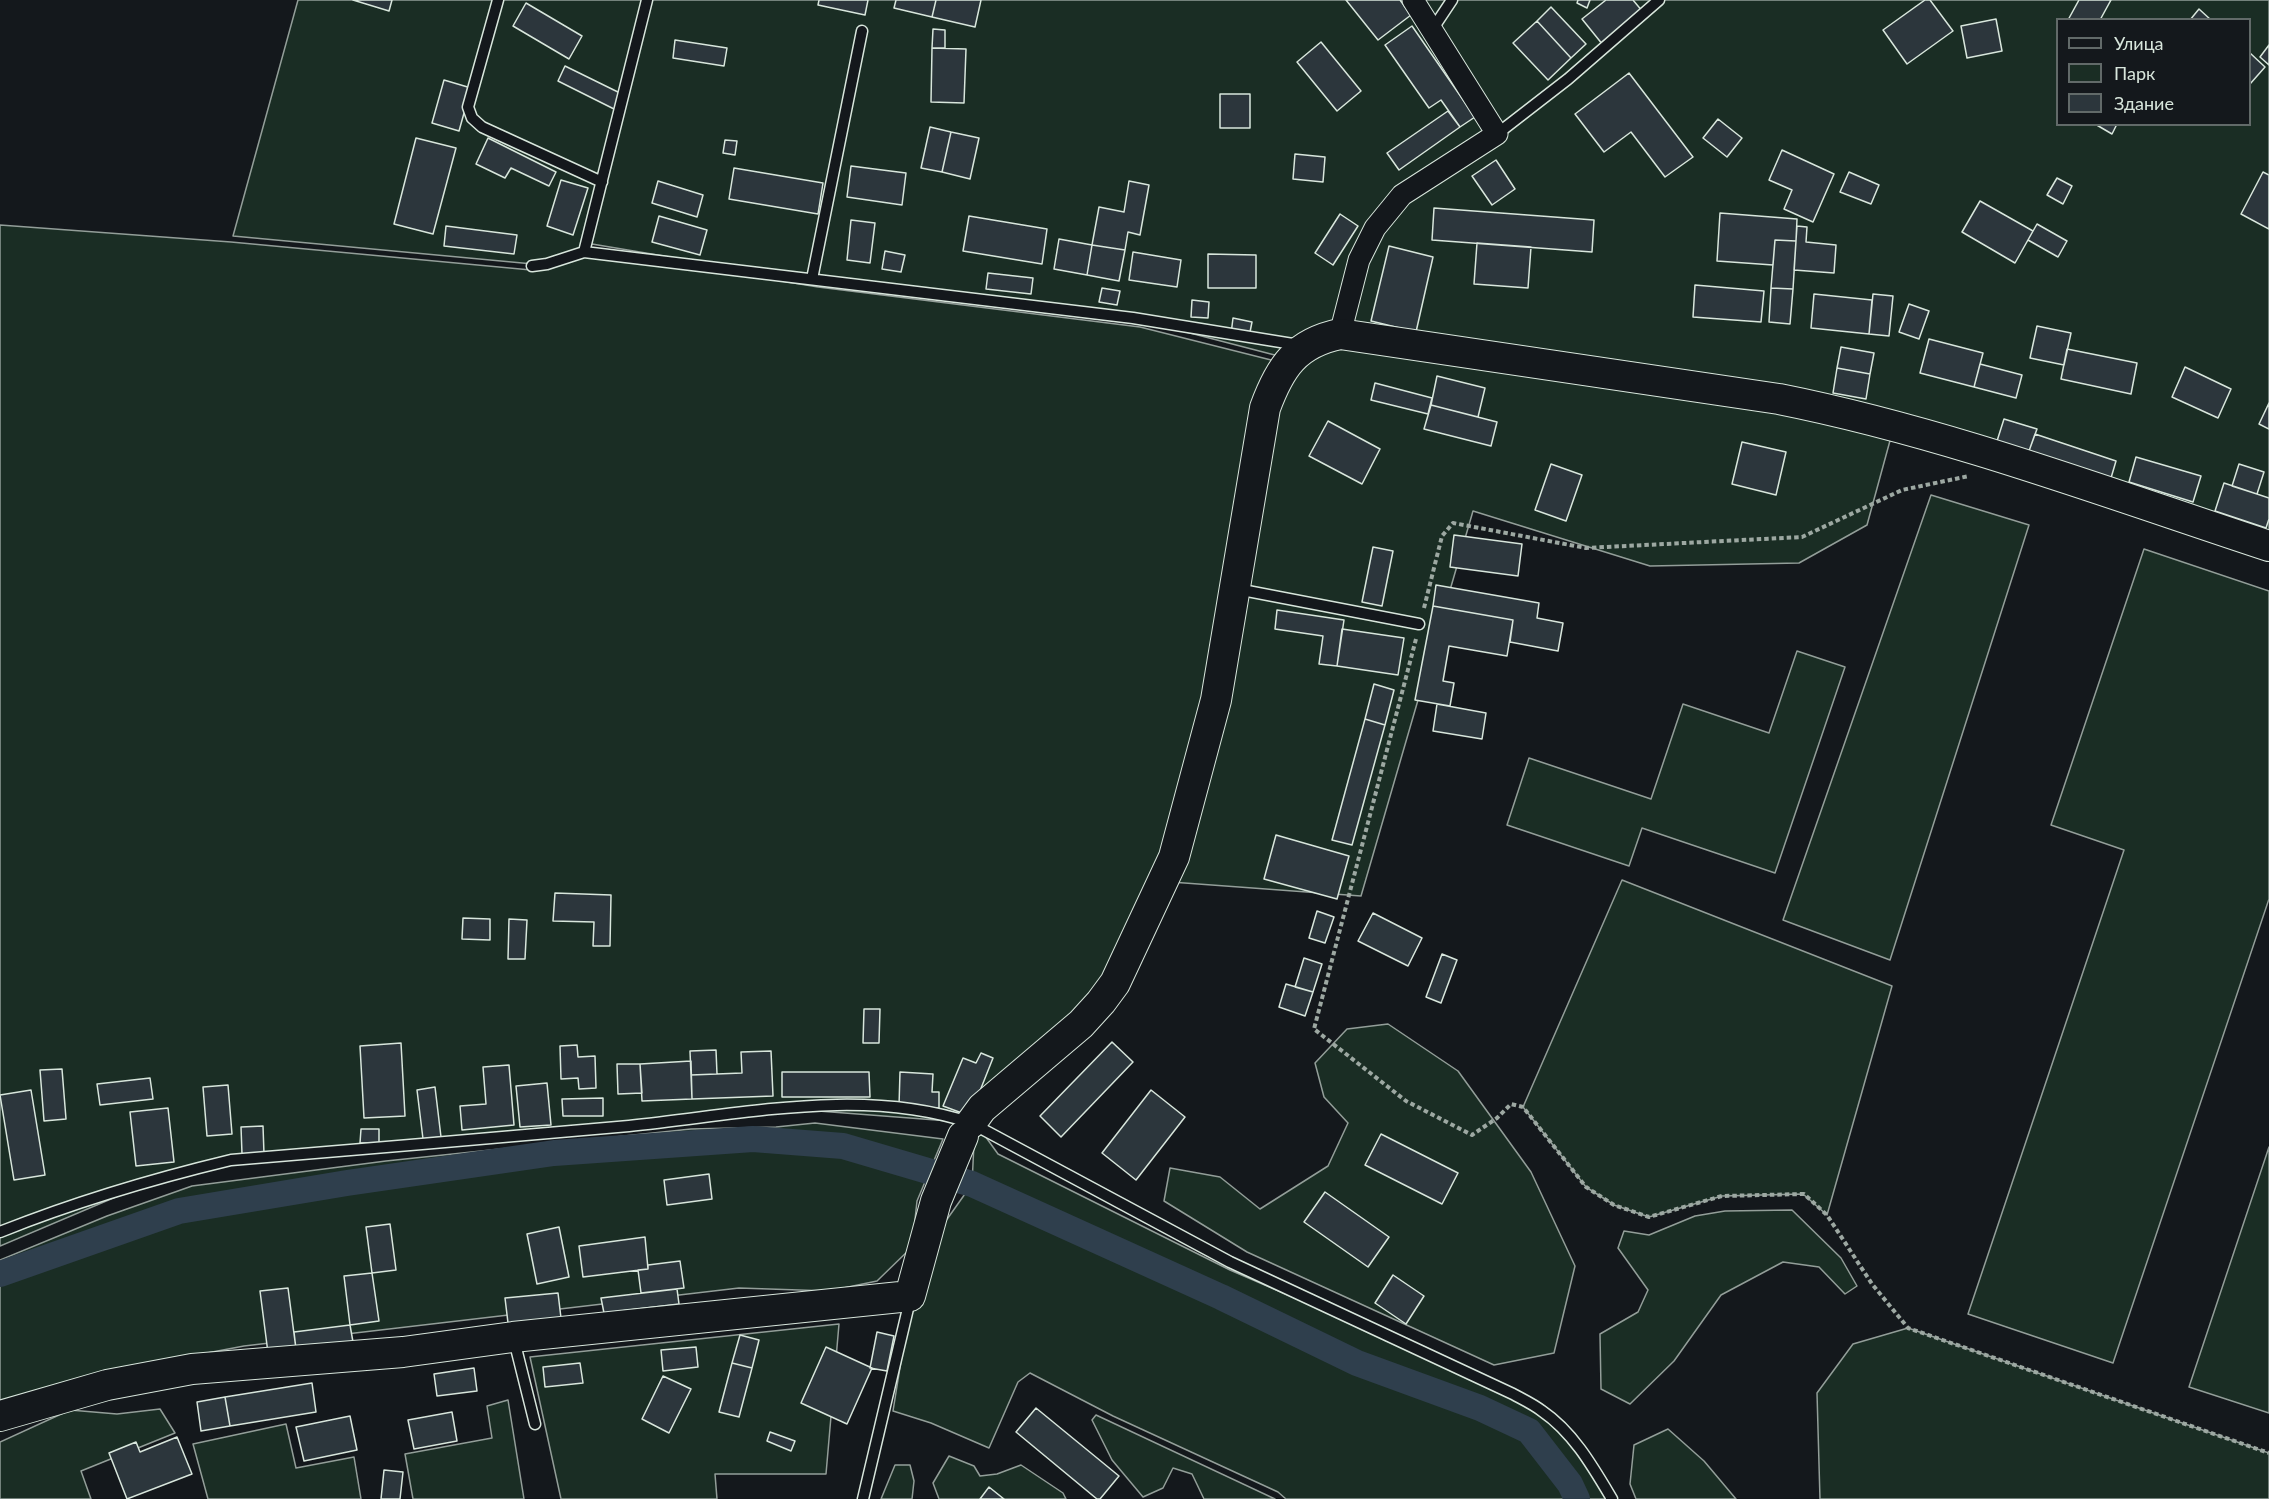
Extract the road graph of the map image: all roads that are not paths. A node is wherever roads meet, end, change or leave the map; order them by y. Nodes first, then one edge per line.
1 (498, 0) edge
2 (647, 0) edge
3 (1413, 0) edge
4 (1452, 0) edge
5 (1659, 0) edge
6 (1432, 30) junction
7 (862, 31) dead end
8 (1497, 134) junction
9 (602, 182) junction
10 (584, 252) junction
11 (532, 266) dead end
12 (812, 279) junction
13 (1340, 334) junction
14 (1305, 346) junction
15 (2269, 546) edge
16 (1234, 589) junction
17 (1419, 624) road end
18 (967, 1130) junction
19 (0, 1232) edge
20 (910, 1296) junction
21 (513, 1337) junction
22 (0, 1416) edge
23 (535, 1424) dead end
24 (862, 1499) edge
25 (1612, 1499) edge

1 - 9 lane
2 - 9 lane
3 - 6 street
4 - 6 lane
5 - 8 lane
6 - 8 street
7 - 12 lane
8 - 13 street
9 - 10 lane
10 - 11 lane
10 - 12 lane
12 - 14 lane
13 - 14 street
13 - 15 street
14 - 16 street
16 - 17 lane
16 - 18 street
18 - 19 lane
18 - 20 street
18 - 25 lane
20 - 21 street
20 - 24 lane
21 - 22 street
21 - 23 lane

